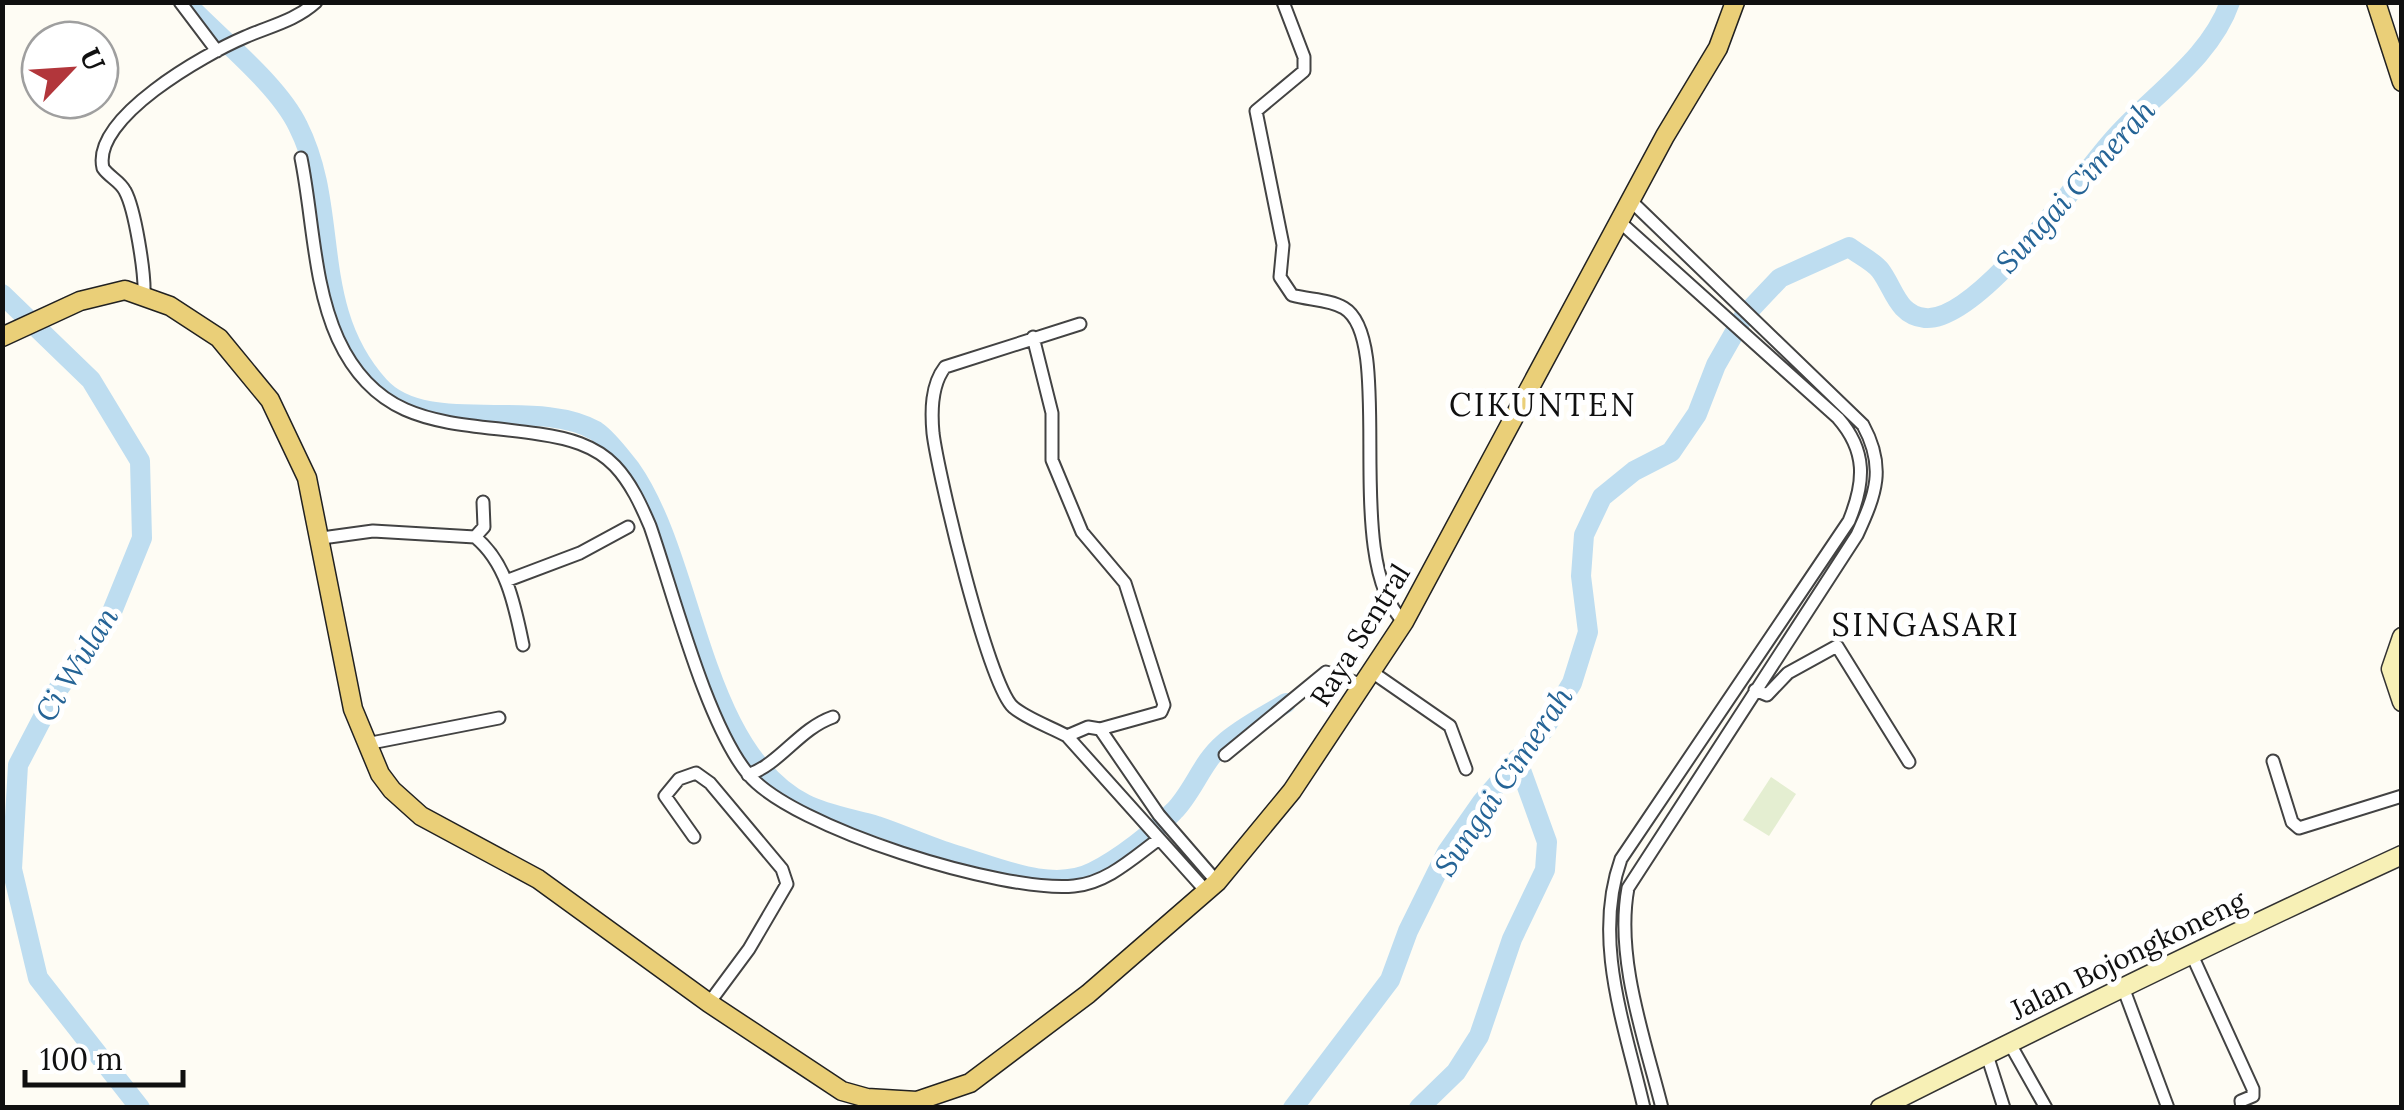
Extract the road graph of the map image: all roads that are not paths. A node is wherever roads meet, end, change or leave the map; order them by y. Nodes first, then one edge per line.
1 (180, 2) edge
2 (316, 2) edge
3 (1283, 2) edge
4 (1735, 2) edge
5 (2376, 2) edge
6 (221, 49) junction
7 (2402, 82) edge
8 (302, 158) dead end
9 (1630, 201) junction
10 (1620, 222) junction
11 (144, 294) junction
12 (1752, 318) junction
13 (1080, 324) dead end
14 (1742, 330) junction
15 (2, 337) edge
16 (1032, 337) junction
17 (483, 502) dead end
18 (628, 527) dead end
19 (322, 538) junction
20 (475, 538) junction
21 (1820, 578) junction
22 (506, 581) junction
23 (1404, 622) junction
24 (2402, 637) edge
25 (523, 646) dead end
26 (1368, 679) junction
27 (1754, 690) junction
28 (2402, 702) edge
29 (499, 718) dead end
30 (833, 718) dead end
31 (1712, 723) junction
32 (1100, 729) junction
33 (1726, 734) junction
34 (1068, 736) junction
35 (366, 744) junction
36 (1226, 755) dead end
37 (2273, 761) dead end
38 (1119, 762) junction
39 (1909, 762) dead end
40 (760, 769) junction
41 (1466, 769) dead end
42 (1102, 776) junction
43 (2402, 796) edge
44 (1154, 833) junction
45 (694, 836) dead end
46 (2402, 854) edge
47 (1212, 886) junction
48 (2191, 953) junction
49 (2124, 990) junction
50 (709, 1003) junction
51 (2010, 1044) junction
52 (1648, 1049) junction
53 (1631, 1053) junction
54 (1987, 1056) junction
55 (840, 1099) edge
56 (1644, 1108) edge
57 (1662, 1108) edge
58 (1880, 1108) edge
59 (2004, 1108) edge
60 (2046, 1108) edge
61 (2168, 1108) edge
62 (2242, 1108) edge

1 - 6 street
2 - 6 street
3 - 23 street
4 - 9 main road, Raya Sentral
5 - 7 main road
6 - 11 street
8 - 40 street
9 - 10 main road, Raya Sentral
9 - 12 street
10 - 14 street
10 - 23 main road, Raya Sentral
11 - 15 main road
11 - 19 main road
12 - 14 street
12 - 21 street
13 - 16 street
14 - 21 street
16 - 32 street
16 - 34 street
17 - 20 street
18 - 22 street
19 - 20 street
19 - 35 main road
20 - 22 street
21 - 27 street
21 - 31 street
22 - 25 street
23 - 26 main road, Raya Sentral
24 - 28 main road
26 - 36 street
26 - 41 street
26 - 47 main road, Raya Sentral
27 - 33 street
27 - 39 street
29 - 35 street
30 - 40 street
31 - 33 street
31 - 53 street
32 - 34 street
32 - 38 street
33 - 52 street
34 - 42 street
35 - 50 main road
37 - 43 street
38 - 42 street
38 - 47 street
40 - 44 street
42 - 44 street
44 - 47 street
45 - 50 street
46 - 48 main road, Jalan Bojongkoneng
47 - 55 main road, Raya Sentral
48 - 49 main road, Jalan Bojongkoneng
48 - 62 street
49 - 51 main road, Jalan Bojongkoneng
49 - 61 street
50 - 55 main road
51 - 54 main road, Jalan Bojongkoneng
51 - 60 street
52 - 53 street
52 - 57 street
53 - 56 street
54 - 58 main road, Jalan Bojongkoneng
54 - 59 street

